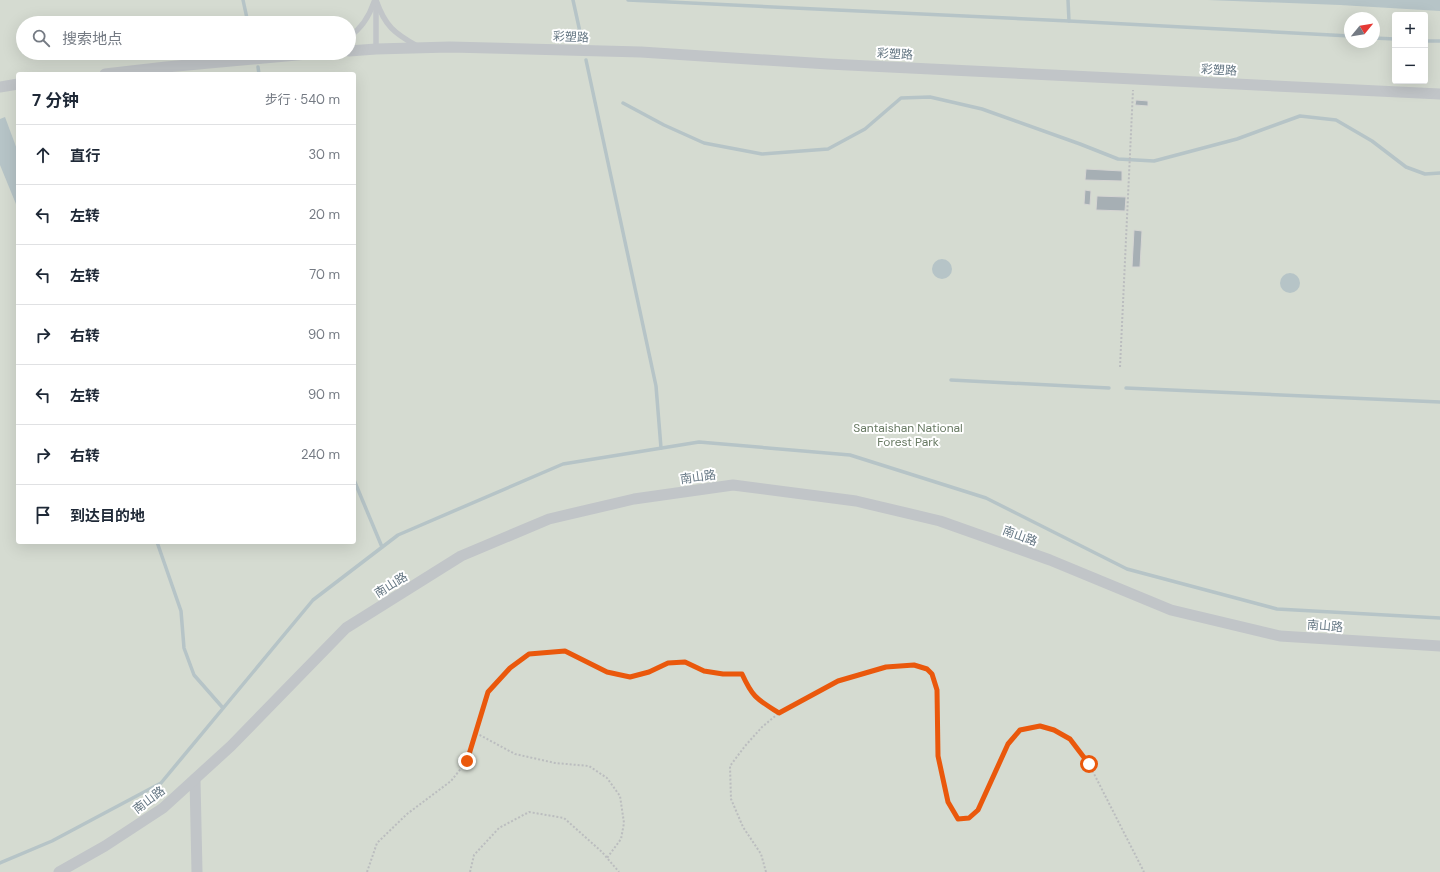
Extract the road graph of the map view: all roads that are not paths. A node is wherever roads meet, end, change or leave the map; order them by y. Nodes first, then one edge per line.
1 (376, 0) edge
2 (356, 31) edge
3 (419, 48) junction
4 (376, 49) junction
5 (356, 50) edge
6 (240, 60) edge
7 (122, 72) edge
8 (16, 84) edge
9 (0, 86) edge
10 (1440, 94) edge
11 (1440, 646) edge
12 (195, 779) junction
13 (59, 872) edge
14 (197, 872) edge

1 - 2 lane
1 - 3 lane
1 - 4 lane
3 - 4 street, 彩塑路
3 - 10 street, 彩塑路
4 - 5 street, 彩塑路
6 - 7 street
8 - 9 street
11 - 12 street, 南山路
12 - 13 street, 南山路
12 - 14 street

